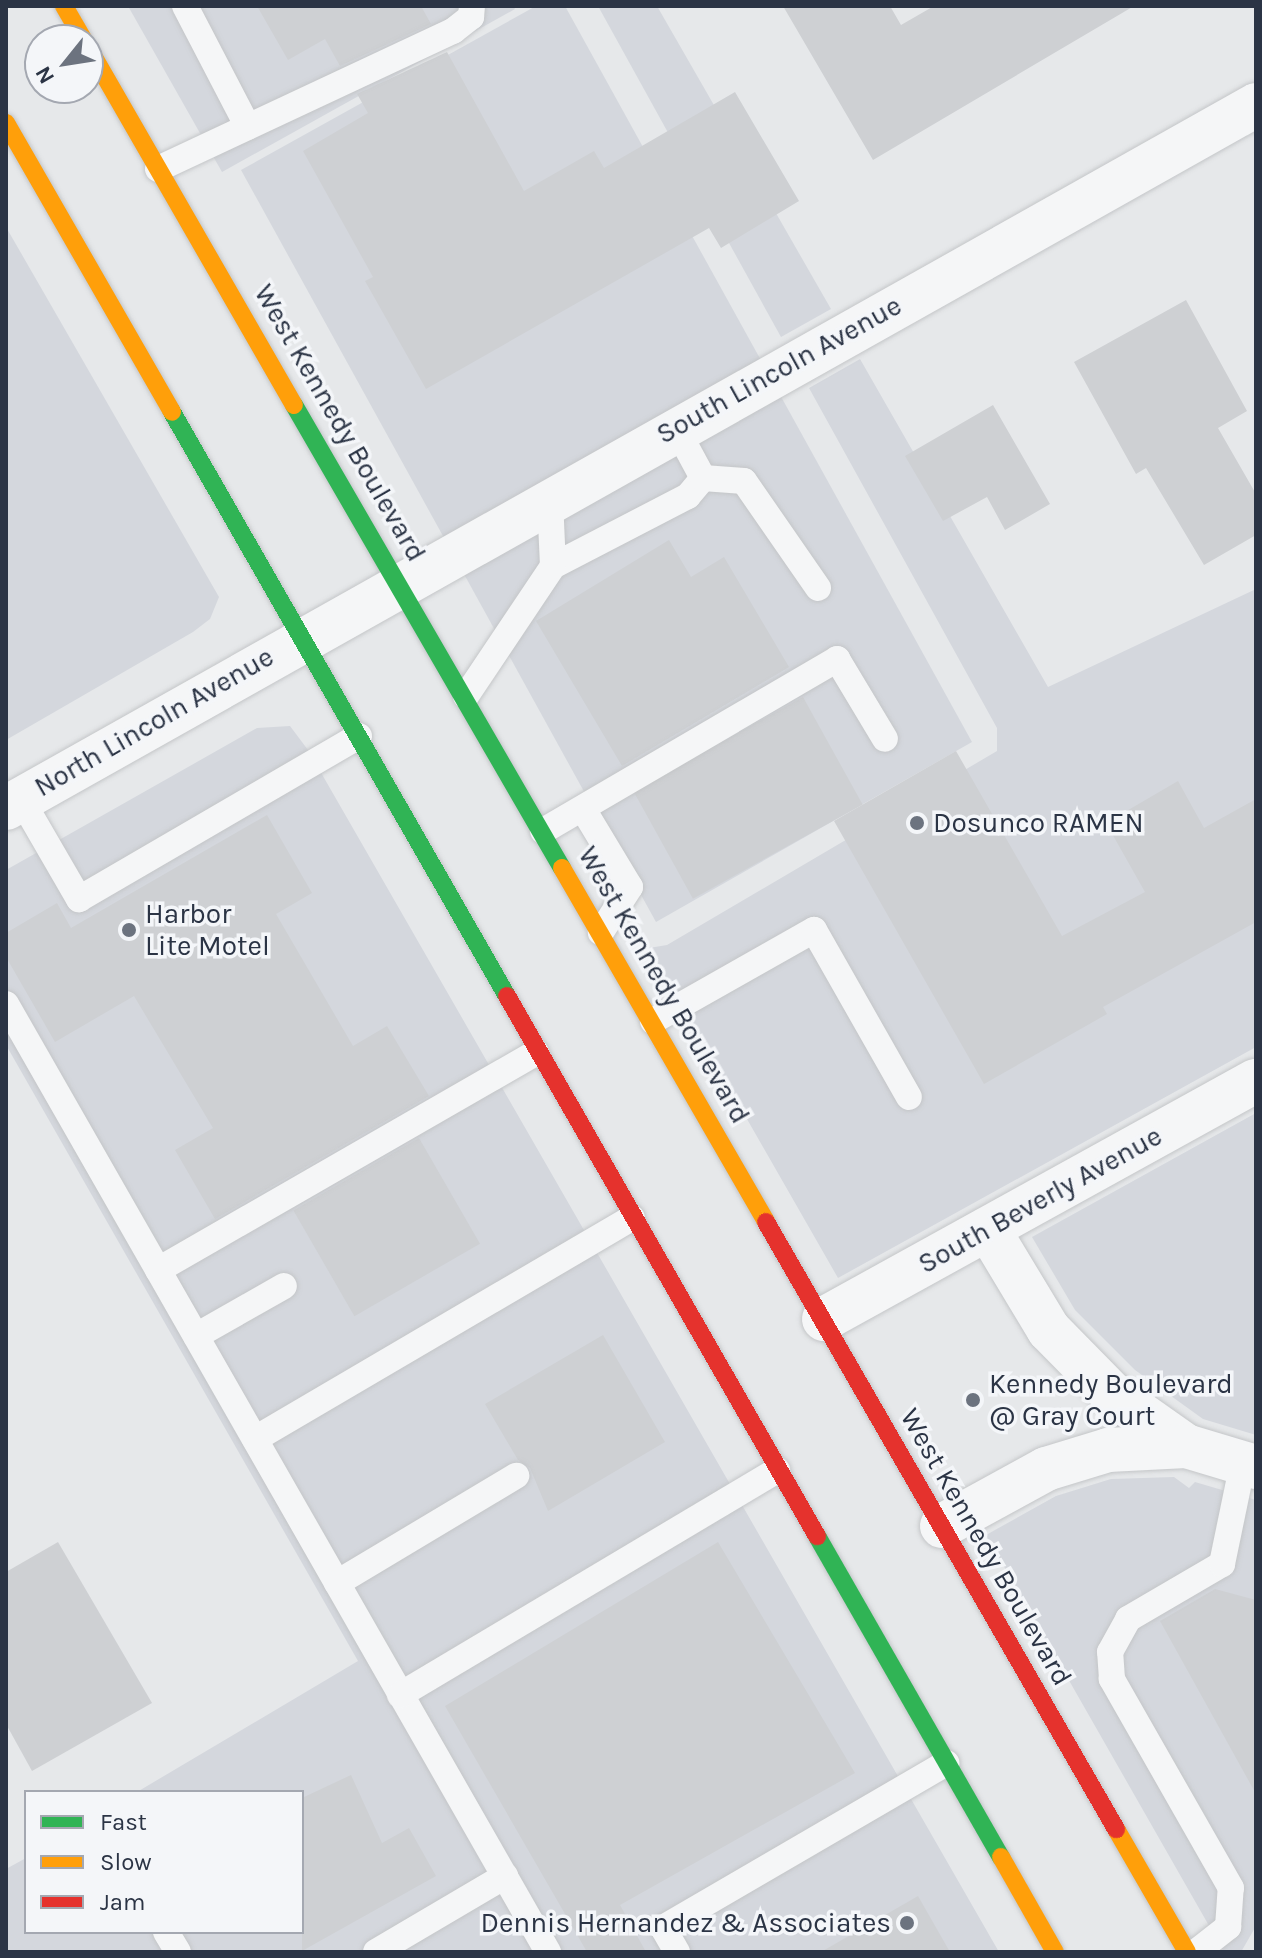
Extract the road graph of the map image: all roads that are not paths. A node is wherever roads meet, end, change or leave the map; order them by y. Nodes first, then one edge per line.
1 (64, 6) edge
2 (185, 6) edge
3 (472, 6) edge
4 (75, 24) edge
5 (104, 75) edge
6 (1256, 105) edge
7 (6, 123) edge
8 (248, 127) junction
9 (158, 169) junction
10 (676, 428) junction
11 (696, 487) junction
12 (550, 499) junction
13 (553, 566) junction
14 (400, 582) junction
15 (818, 588) dead end
16 (303, 637) junction
17 (466, 696) junction
18 (359, 736) junction
19 (885, 739) dead end
20 (14, 804) edge
21 (583, 809) junction
22 (543, 831) junction
23 (601, 932) junction
24 (6, 1004) edge
25 (653, 1021) junction
26 (536, 1053) junction
27 (1256, 1081) edge
28 (909, 1097) dead end
29 (632, 1218) junction
30 (988, 1229) junction
31 (158, 1270) junction
32 (284, 1286) dead end
33 (824, 1319) junction
34 (196, 1336) junction
35 (255, 1439) junction
36 (1186, 1446) junction
37 (1249, 1465) edge
38 (777, 1470) junction
39 (516, 1476) dead end
40 (942, 1526) junction
41 (337, 1583) junction
42 (400, 1695) junction
43 (947, 1763) junction
44 (505, 1876) junction
45 (167, 1934) edge
46 (178, 1952) edge
47 (376, 1952) edge
48 (548, 1952) edge
49 (677, 1952) edge
50 (1055, 1952) edge
51 (1187, 1952) edge
52 (1196, 1952) edge

1 - 4 main road
2 - 8 lane
3 - 8 lane
5 - 9 main road, West Kennedy Boulevard
6 - 10 street, South Lincoln Avenue
7 - 16 main road
8 - 9 lane
9 - 14 main road, West Kennedy Boulevard
10 - 11 lane
10 - 12 street, South Lincoln Avenue
11 - 13 lane
11 - 15 lane
12 - 13 lane
12 - 14 street, South Lincoln Avenue
13 - 17 lane
14 - 16 street, South Lincoln Avenue
14 - 17 main road, West Kennedy Boulevard
16 - 18 main road
16 - 20 street, North Lincoln Avenue
17 - 22 main road, West Kennedy Boulevard
18 - 20 lane
18 - 26 main road
19 - 21 lane
21 - 22 lane
21 - 23 lane
22 - 23 main road, West Kennedy Boulevard
23 - 25 main road, West Kennedy Boulevard
24 - 31 lane
25 - 28 lane
25 - 33 main road, West Kennedy Boulevard
26 - 29 main road
26 - 31 lane
27 - 30 street, South Beverly Avenue
29 - 35 lane
29 - 38 main road
30 - 33 street, South Beverly Avenue
30 - 36 street
31 - 34 lane
32 - 34 lane
33 - 40 main road, West Kennedy Boulevard
34 - 35 lane
35 - 41 lane
36 - 37 street
36 - 40 street
37 - 52 lane
38 - 42 lane
38 - 43 main road
39 - 41 lane
40 - 51 main road, West Kennedy Boulevard
41 - 42 lane
42 - 44 lane
43 - 49 lane
43 - 50 main road
44 - 47 lane
44 - 48 lane
45 - 46 lane

